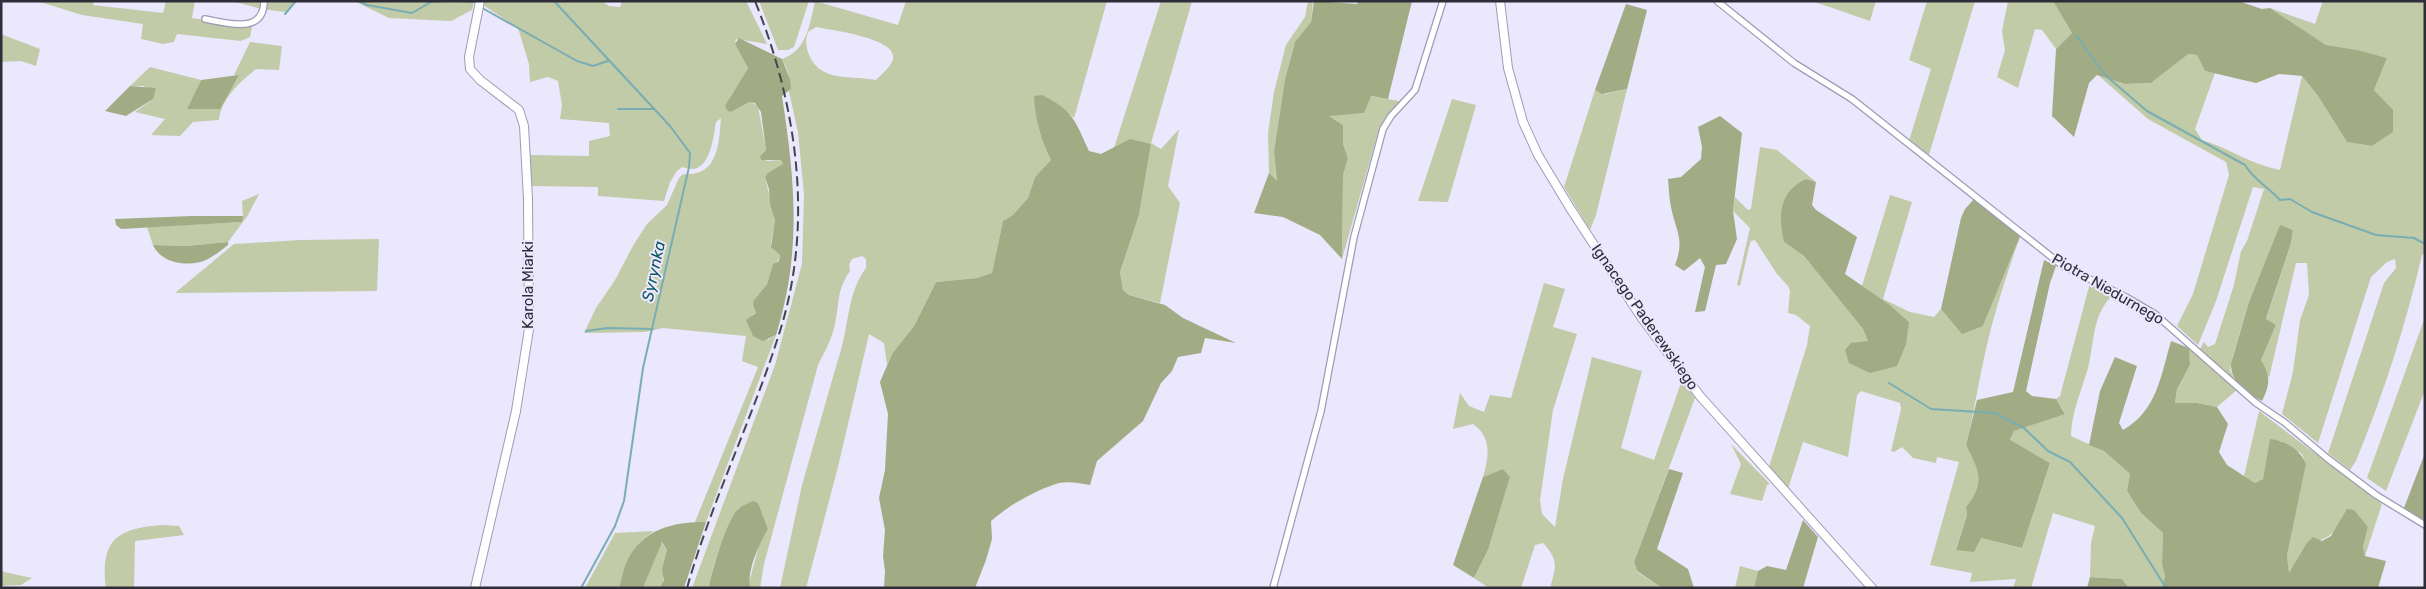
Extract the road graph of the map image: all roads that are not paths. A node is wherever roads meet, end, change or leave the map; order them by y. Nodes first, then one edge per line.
1 (264, 1) edge
2 (480, 1) edge
3 (1443, 1) edge
4 (1500, 1) edge
5 (1717, 1) edge
6 (205, 19) dead end
7 (2425, 525) edge
8 (475, 588) edge
9 (1273, 588) edge
10 (1872, 588) edge

1 - 6 street
2 - 8 street, Karola Miarki
3 - 9 street
4 - 10 street, Ignacego Paderewskiego
5 - 7 street, Piotra Niedurnego

